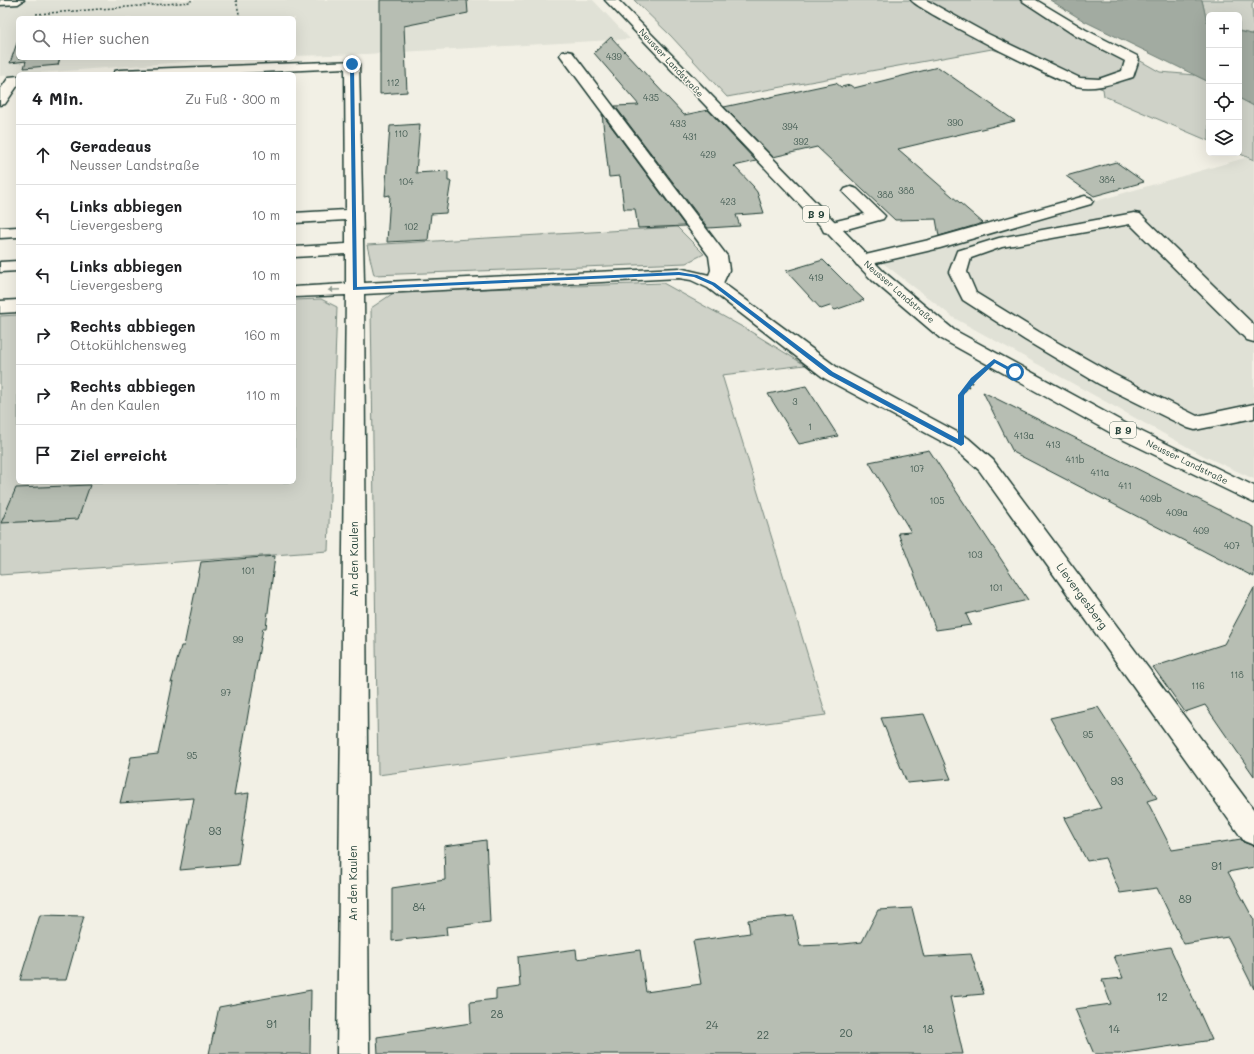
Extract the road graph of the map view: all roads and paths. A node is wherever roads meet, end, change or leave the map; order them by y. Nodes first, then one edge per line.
1 (18, 0) edge
2 (191, 0) edge
3 (236, 0) edge
4 (611, 0) edge
5 (917, 0) edge
6 (1027, 0) edge
7 (0, 1) edge
8 (32, 14) dead end
9 (240, 16) edge
10 (567, 55) dead end
11 (166, 72) edge
12 (16, 80) edge
13 (0, 101) edge
14 (851, 192) dead end
15 (1086, 201) dead end
16 (353, 215) junction
17 (296, 218) edge
18 (830, 228) junction
19 (16, 232) edge
20 (0, 233) edge
21 (353, 249) junction
22 (296, 252) edge
23 (863, 261) junction
24 (16, 266) edge
25 (0, 267) edge
26 (714, 284) junction
27 (354, 289) junction
28 (296, 292) edge
29 (16, 306) edge
30 (0, 307) edge
31 (1254, 336) edge
32 (994, 361) junction
33 (1254, 411) edge
34 (961, 444) junction
35 (1250, 490) edge
36 (1254, 832) edge
37 (353, 1054) edge

1 - 7 street
2 - 8 path
3 - 9 path
4 - 18 street, Neusser Landstraße / B 9
5 - 6 street
10 - 26 street
11 - 16 street, An den Kaulen
12 - 13 street
14 - 18 street
15 - 23 street
16 - 17 street
16 - 21 street, An den Kaulen
18 - 23 street, Neusser Landstraße / B 9
19 - 20 street
21 - 22 street
21 - 27 street, An den Kaulen
23 - 32 street, Neusser Landstraße / B 9
24 - 25 street
26 - 27 street, Lievergesberg
26 - 34 street, Lievergesberg
27 -> 28 street, Lievergesberg
27 - 37 street, An den Kaulen
29 - 30 street
31 - 33 street
32 - 34 path
32 - 35 street, Neusser Landstraße / B 9
34 - 36 street, Lievergesberg

